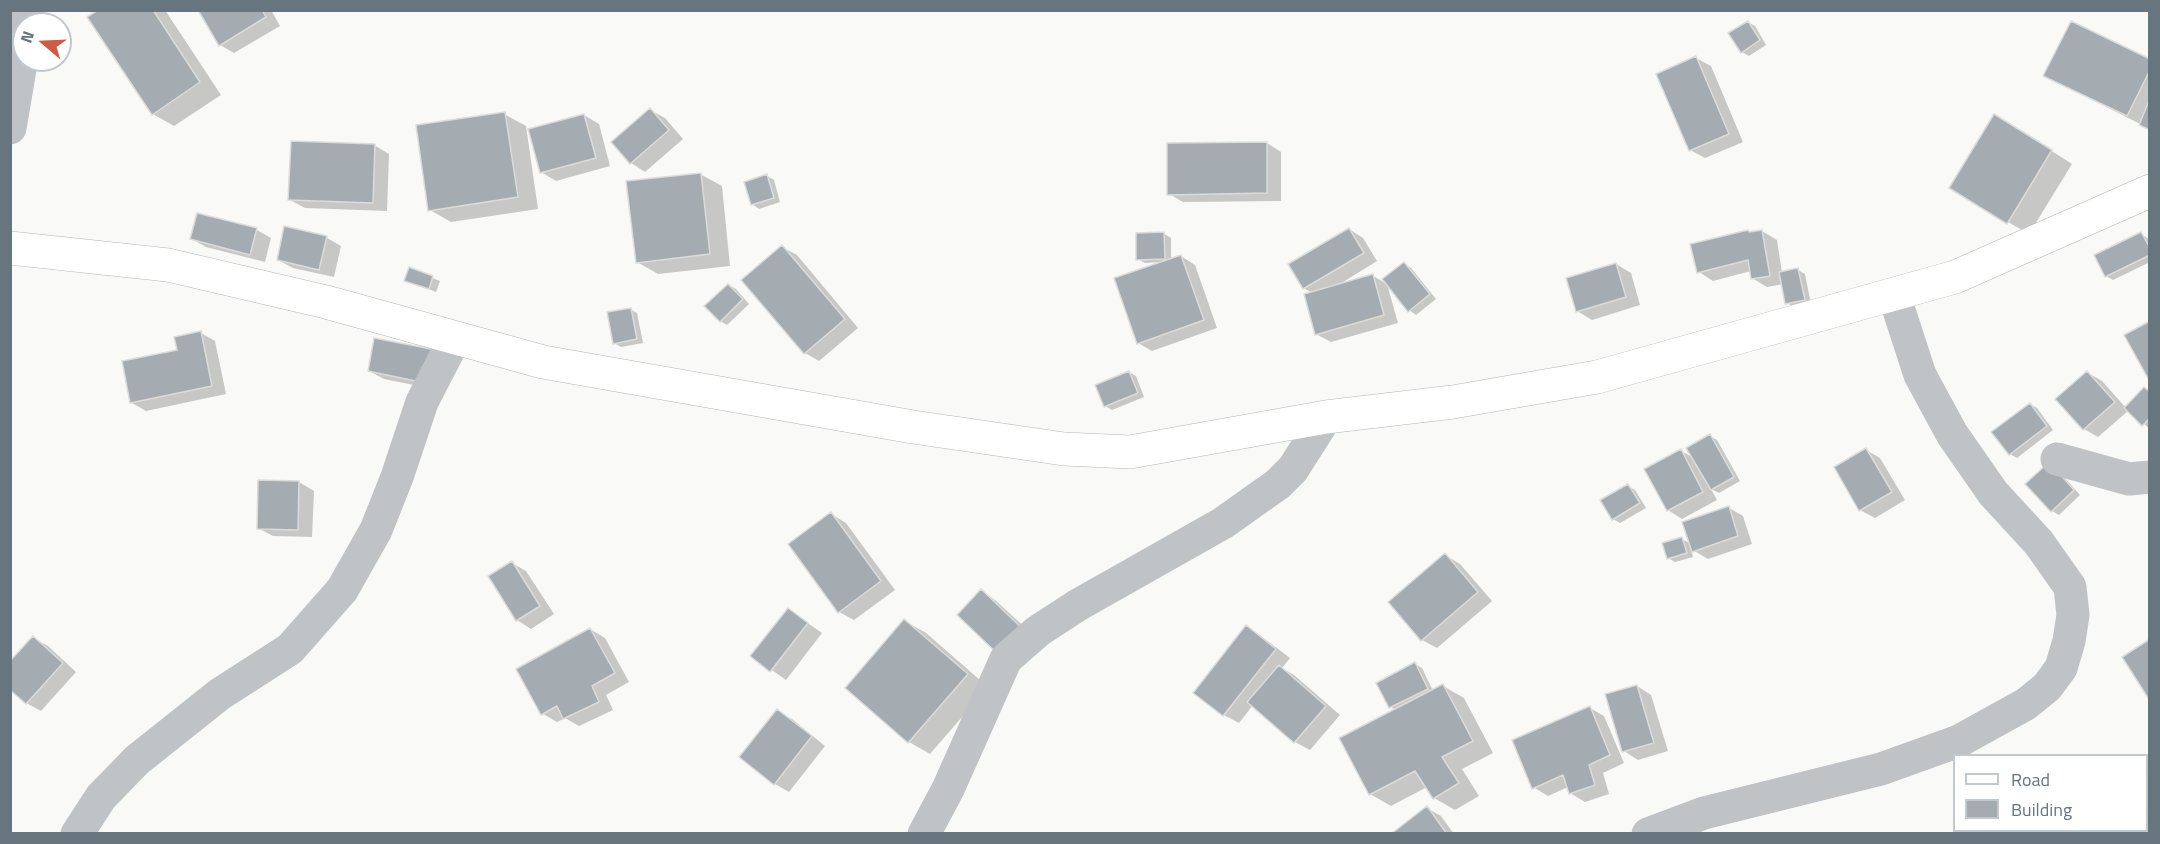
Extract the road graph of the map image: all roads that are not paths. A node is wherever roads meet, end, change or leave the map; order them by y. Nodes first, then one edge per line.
1 (20, 72) edge
2 (10, 128) edge
3 (2150, 191) edge
4 (10, 248) edge
5 (1894, 295) junction
6 (455, 338) junction
7 (1326, 417) junction
8 (2057, 459) dead end
9 (2150, 477) edge
10 (77, 834) edge
11 (924, 834) edge
12 (1648, 834) edge

1 - 2 street
3 - 5 street
4 - 6 street
5 - 7 street
5 - 12 street
6 - 7 street
6 - 10 street
7 - 11 street
8 - 9 street

